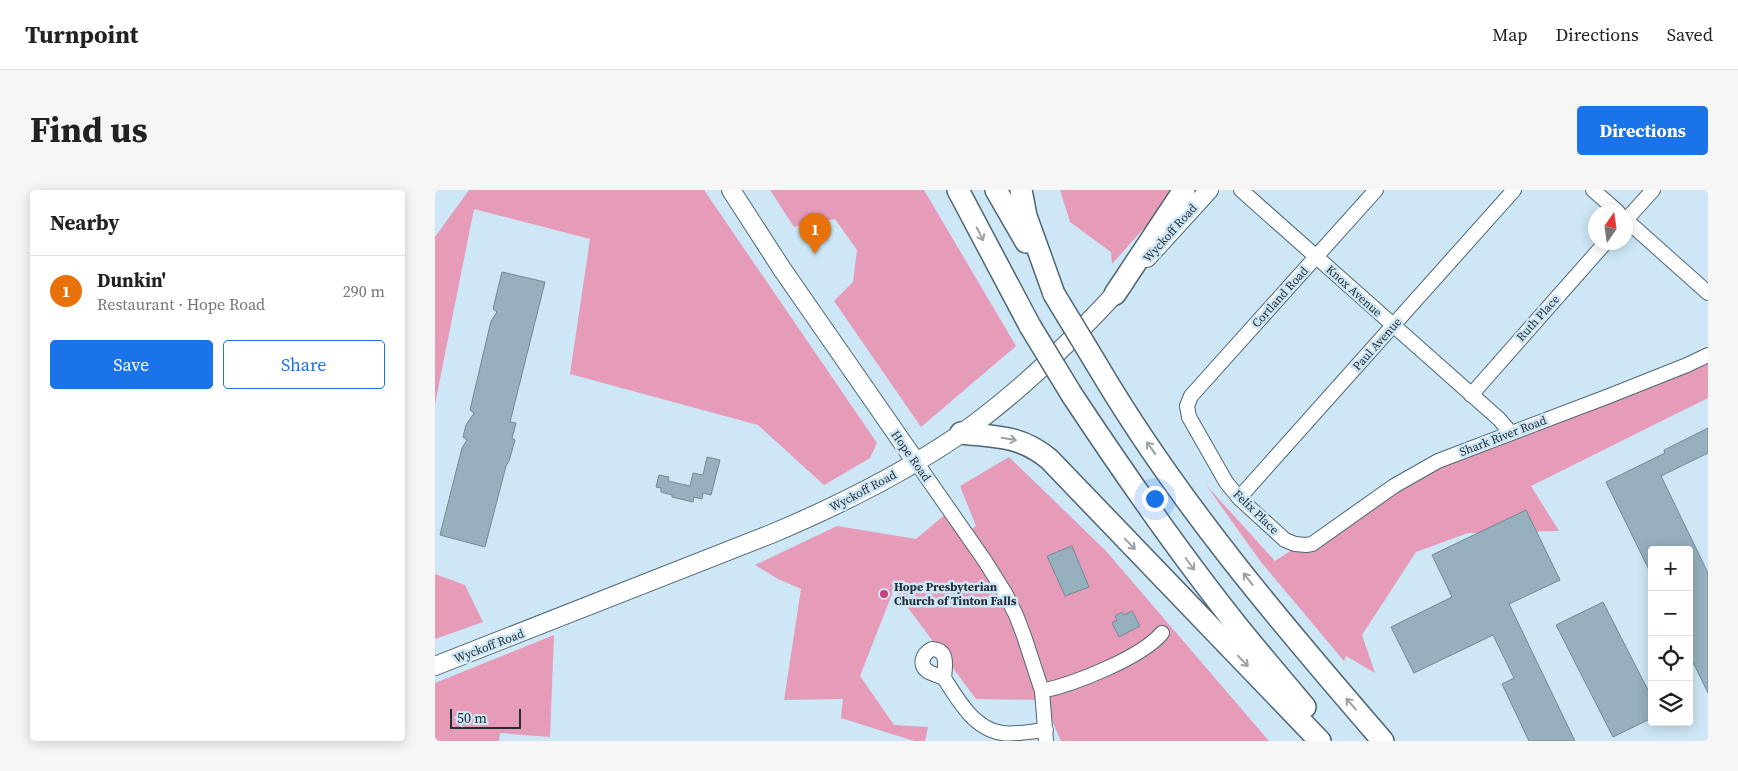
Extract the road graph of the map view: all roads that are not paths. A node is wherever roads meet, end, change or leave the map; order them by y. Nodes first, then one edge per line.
1 (731, 190) edge
2 (958, 190) edge
3 (996, 190) edge
4 (1021, 190) edge
5 (1184, 190) edge
6 (1209, 190) edge
7 (1241, 190) edge
8 (1376, 190) edge
9 (1514, 190) edge
10 (1593, 190) edge
11 (1653, 190) edge
12 (1610, 205) edge
13 (1633, 209) edge
14 (1633, 226) edge
15 (1599, 250) edge
16 (1316, 256) junction
17 (1052, 288) junction
18 (1708, 293) edge
19 (1115, 294) junction
20 (1393, 326) junction
21 (1708, 355) edge
22 (1471, 395) junction
23 (1187, 406) joint
24 (961, 433) junction
25 (1511, 433) junction
26 (916, 462) junction
27 (1239, 498) junction
28 (1312, 544) joint
29 (1163, 633) dead end
30 (435, 666) edge
31 (944, 678) dead end
32 (1042, 691) junction
33 (1046, 736) edge
34 (1320, 741) edge
35 (1333, 741) edge
36 (1383, 741) edge

1 - 26 main road, Hope Road
2 -> 35 highway, bridge
3 - 17 highway
4 - 17 highway
5 - 19 highway
6 - 19 main road, Wyckoff Road
7 - 16 street, Knox Avenue
8 - 16 street, Cortland Road
9 - 20 street, Paul Avenue
10 - 12 street
11 - 13 street
14 - 18 street
15 - 22 street, Ruth Place
16 - 20 street, Knox Avenue
16 - 23 street, Cortland Road
36 -> 17 highway, bridge
19 - 24 main road, Wyckoff Road
20 - 22 street, Knox Avenue
20 - 27 street, Paul Avenue
21 - 25 street, Shark River Road
22 - 25 street, Knox Avenue
23 - 27 street, Felix Place
24 - 26 main road, Wyckoff Road
24 -> 34 highway
25 - 28 street, Shark River Road
26 - 30 main road, Wyckoff Road
26 - 32 street, Hope Road
27 - 28 street, Felix Place
29 - 32 street
31 - 33 street
32 - 33 street, Hope Road

